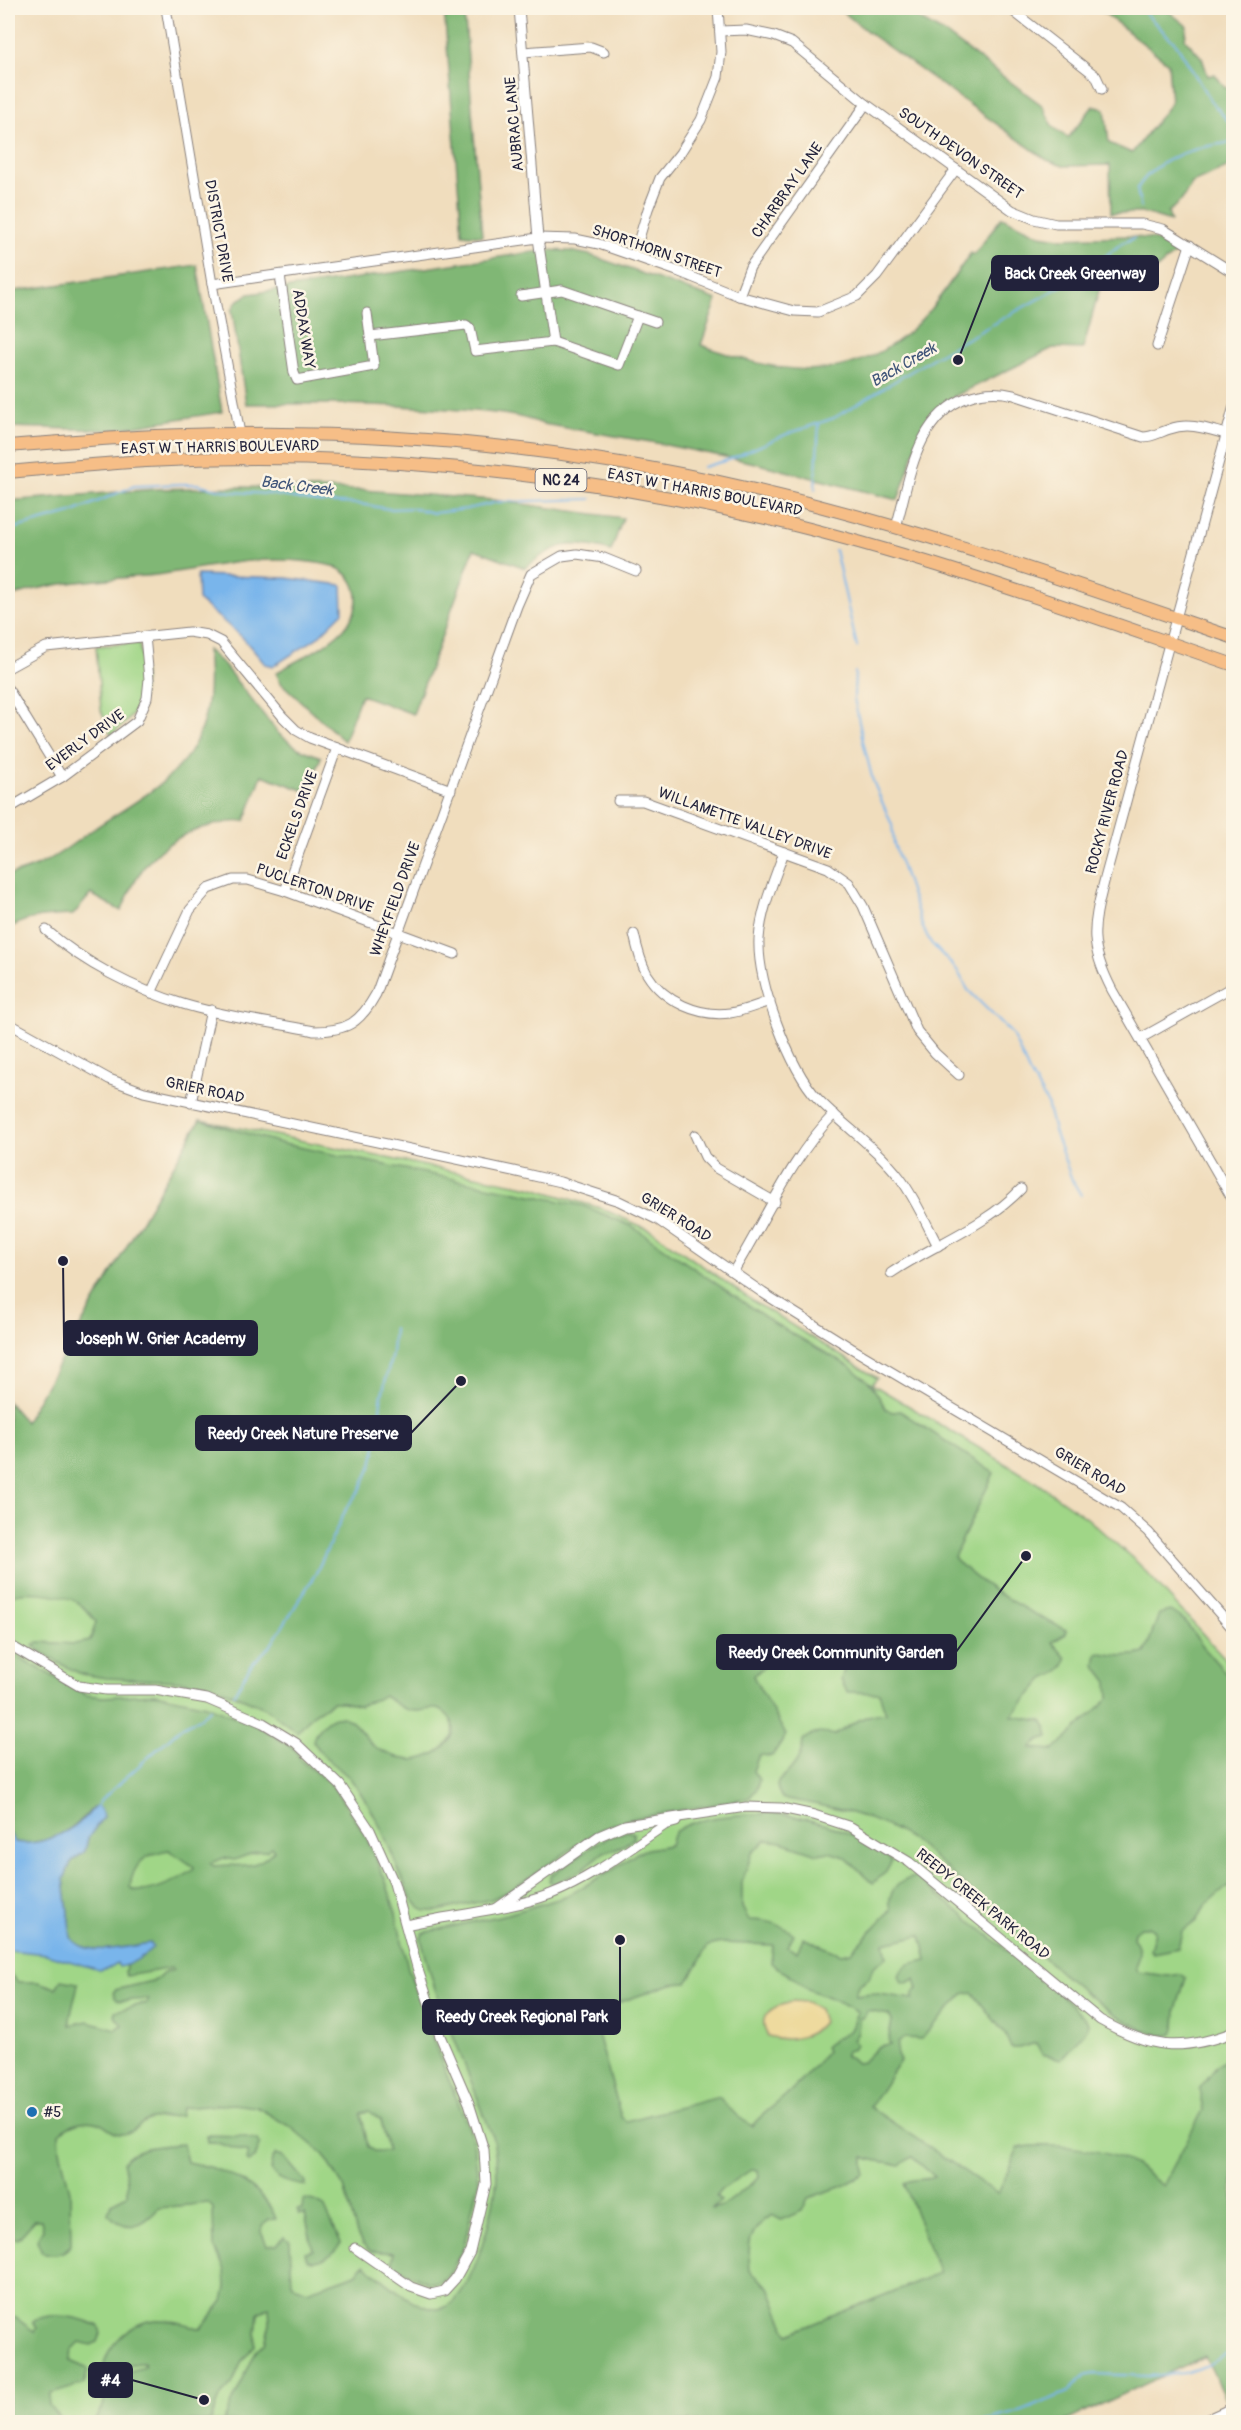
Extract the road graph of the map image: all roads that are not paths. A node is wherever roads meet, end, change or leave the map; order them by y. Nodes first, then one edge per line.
1 (166, 8) edge
2 (519, 8) edge
3 (718, 8) edge
4 (1009, 8) edge
5 (720, 31) junction
6 (523, 52) junction
7 (603, 52) dead end
8 (1102, 89) dead end
9 (866, 105) junction
10 (956, 169) junction
11 (538, 238) junction
12 (1190, 245) junction
13 (634, 255) junction
14 (1233, 273) edge
15 (280, 275) junction
16 (212, 284) junction
17 (546, 292) junction
18 (521, 296) dead end
19 (740, 296) junction
20 (367, 313) dead end
21 (638, 316) junction
22 (655, 322) dead end
23 (370, 336) junction
24 (553, 342) junction
25 (1157, 346) dead end
26 (1233, 406) edge
27 (240, 434) junction
28 (1226, 434) junction
29 (8, 446) edge
30 (245, 460) junction
31 (8, 472) edge
32 (896, 527) junction
33 (636, 571) dead end
34 (1175, 618) junction
35 (145, 636) junction
36 (1233, 638) edge
37 (1169, 643) junction
38 (1233, 665) edge
39 (8, 668) edge
40 (8, 689) edge
41 (337, 748) junction
42 (62, 777) junction
43 (450, 790) junction
44 (618, 801) dead end
45 (8, 809) edge
46 (784, 852) junction
47 (285, 891) junction
48 (46, 930) dead end
49 (398, 933) junction
50 (634, 934) dead end
51 (455, 954) dead end
52 (1233, 986) edge
53 (151, 993) junction
54 (770, 1001) junction
55 (211, 1010) junction
56 (8, 1023) edge
57 (1141, 1038) junction
58 (959, 1074) dead end
59 (191, 1103) junction
60 (834, 1114) junction
61 (695, 1136) dead end
62 (1021, 1189) dead end
63 (775, 1202) junction
64 (1233, 1202) edge
65 (938, 1246) junction
66 (733, 1272) junction
67 (891, 1272) dead end
68 (1219, 1613) junction
69 (1233, 1619) edge
70 (1233, 1630) edge
71 (8, 1644) edge
72 (701, 1813) junction
73 (497, 1908) junction
74 (406, 1925) junction
75 (1233, 2032) edge
76 (355, 2248) dead end
77 (1233, 2407) edge
78 (1201, 2422) edge

1 - 16 street, DISTRICT DRIVE
2 - 6 street, AUBRAC LANE
3 - 5 street
4 - 8 street
5 - 9 street, SOUTH DEVON STREET
5 - 13 street
6 - 7 street
6 - 11 street, AUBRAC LANE
9 - 10 street, SOUTH DEVON STREET
9 - 19 street, CHARBRAY LANE
10 - 12 street, SOUTH DEVON STREET
10 - 19 street, SHORTHORN STREET
11 - 13 street, SHORTHORN STREET
11 - 15 street, SHORTHORN STREET
11 - 17 street, AUBRAC LANE
12 - 14 street, SOUTH DEVON STREET
12 - 25 street
13 - 19 street, SHORTHORN STREET
15 - 16 street, SHORTHORN STREET
15 - 23 street, ADDAX WAY
16 - 27 street, DISTRICT DRIVE
17 - 18 street
17 - 21 street
17 - 24 street, AUBRAC LANE
20 - 23 street
21 - 22 street
21 - 24 street
23 - 24 street
26 - 28 street, ROCKY RIVER ROAD
27 - 29 main road, EAST W T HARRIS BOULEVARD / NC 24
27 - 30 street, DISTRICT DRIVE
27 - 32 main road, EAST W T HARRIS BOULEVARD / NC 24
28 - 32 street
28 - 34 street, ROCKY RIVER ROAD
30 - 31 main road, EAST W T HARRIS BOULEVARD / NC 24
30 - 37 main road, EAST W T HARRIS BOULEVARD / NC 24
32 - 34 main road, EAST W T HARRIS BOULEVARD / NC 24
33 - 43 street, WHEYFIELD DRIVE
34 - 36 main road, EAST W T HARRIS BOULEVARD / NC 24
34 - 37 street, ROCKY RIVER ROAD
35 - 39 street
35 - 41 street
35 - 42 street, EVERLY DRIVE
37 - 38 main road, EAST W T HARRIS BOULEVARD / NC 24
37 - 57 street, ROCKY RIVER ROAD
40 - 42 street
41 - 43 street
41 - 47 street, ECKELS DRIVE
42 - 45 street, EVERLY DRIVE
43 - 49 street, WHEYFIELD DRIVE
44 - 46 street, WILLAMETTE VALLEY DRIVE
46 - 54 street
46 - 58 street, WILLAMETTE VALLEY DRIVE
47 - 49 street, PUCLERTON DRIVE
47 - 53 street, PUCLERTON DRIVE
48 - 53 street, WHEYFIELD DRIVE
49 - 51 street, PUCLERTON DRIVE
49 - 55 street, WHEYFIELD DRIVE
50 - 54 street
52 - 57 street
53 - 55 street, WHEYFIELD DRIVE
54 - 60 street
55 - 59 street
56 - 59 street, GRIER ROAD
57 - 64 street, ROCKY RIVER ROAD
59 - 66 street, GRIER ROAD
60 - 63 street
60 - 65 street
61 - 63 street
62 - 65 street
63 - 66 street
65 - 67 street
66 - 68 street, GRIER ROAD
68 - 69 street
68 - 70 street, GRIER ROAD
71 - 74 street
72 - 73 street, REEDY CREEK PARK ROAD
72 - 73 street, REEDY CREEK PARK ROAD
72 - 75 street, REEDY CREEK PARK ROAD
73 - 74 street, REEDY CREEK PARK ROAD
74 - 76 street
77 - 78 street

